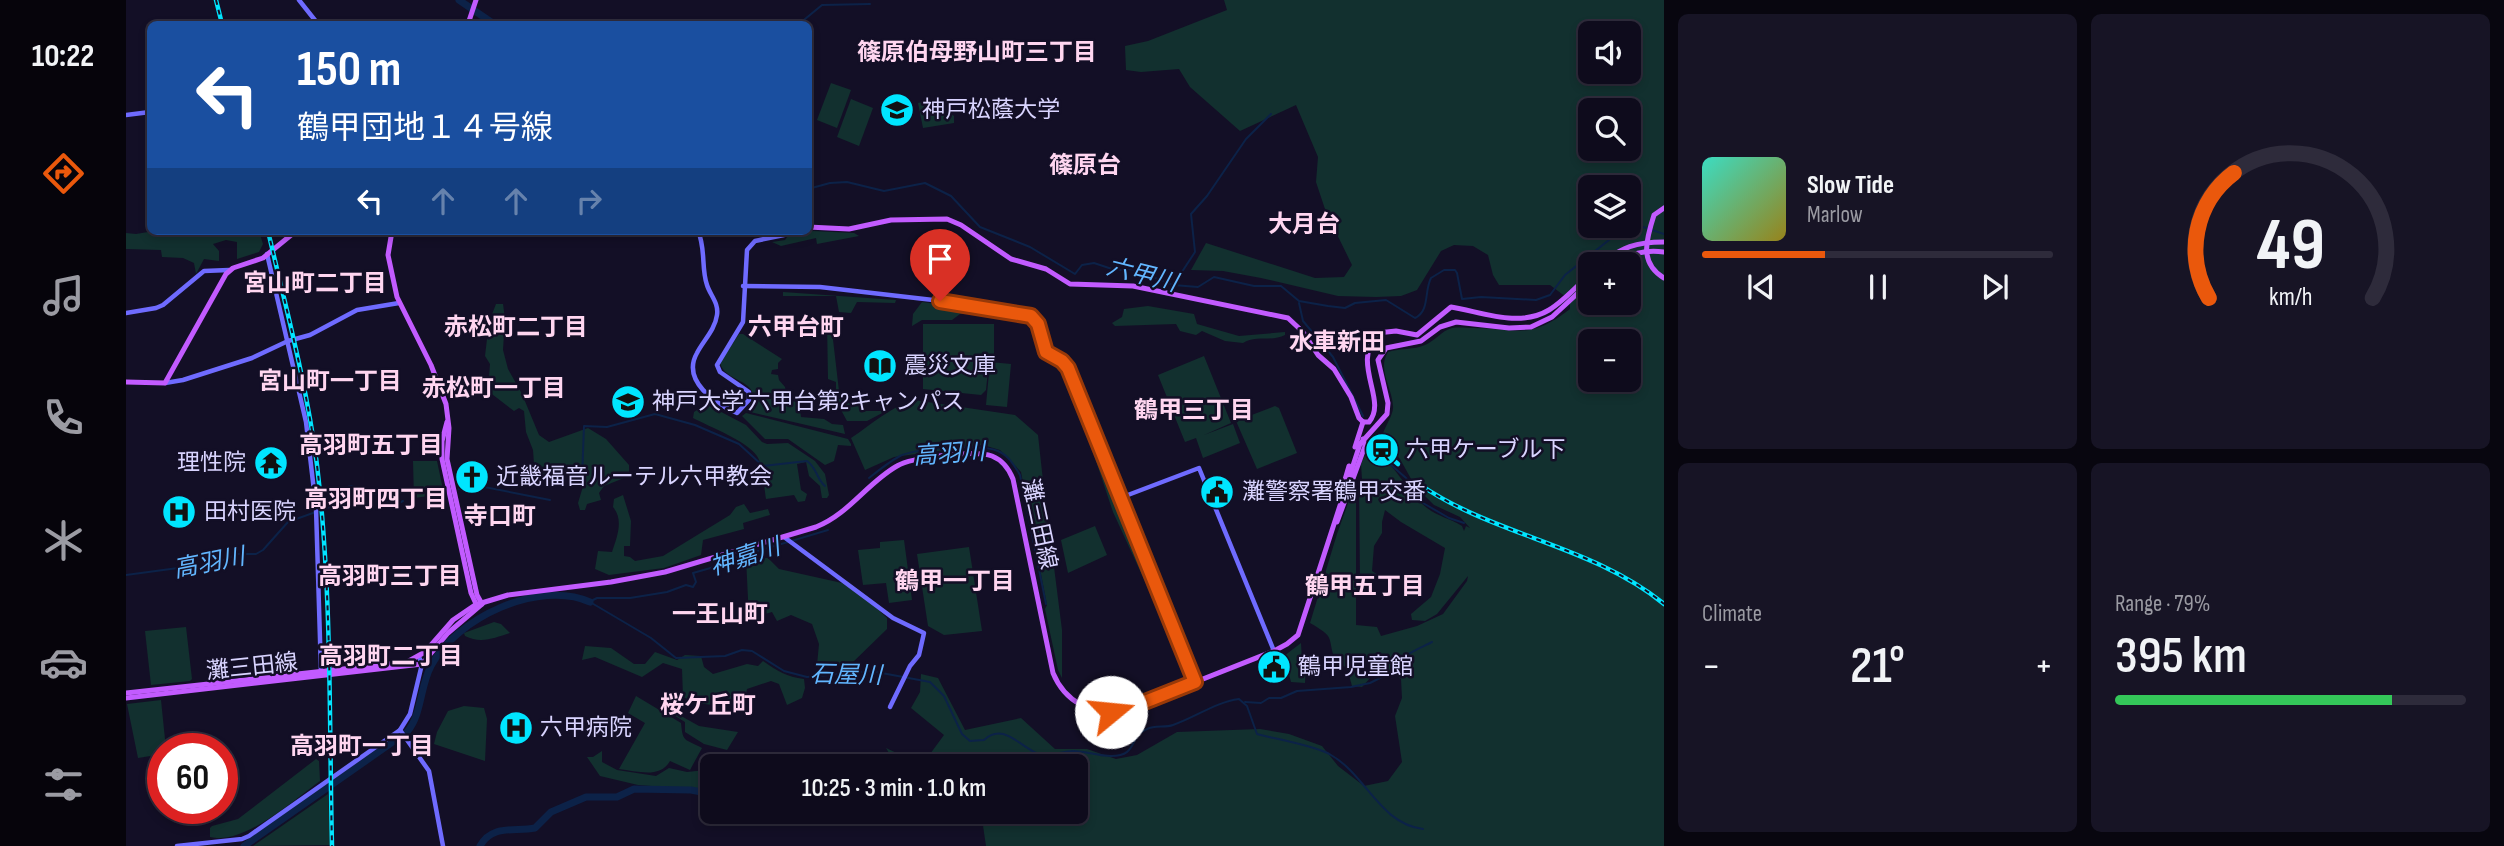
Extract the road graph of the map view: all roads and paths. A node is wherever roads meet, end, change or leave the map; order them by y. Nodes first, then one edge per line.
1 (299, 0) edge
2 (475, 3) edge
3 (316, 21) edge
4 (469, 21) edge
5 (147, 112) edge
6 (126, 115) edge
7 (1664, 208) edge
8 (812, 228) edge
9 (291, 235) edge
10 (391, 235) edge
11 (699, 235) edge
12 (784, 235) edge
13 (1664, 242) edge
14 (1619, 252) edge
15 (1641, 252) edge
16 (1664, 252) edge
17 (267, 254) junction
18 (229, 270) junction
19 (1661, 277) edge
20 (1578, 285) edge
21 (743, 286) junction
22 (1578, 293) edge
23 (399, 303) junction
24 (126, 313) edge
25 (288, 341) junction
26 (126, 382) edge
27 (165, 383) junction
28 (1363, 422) junction
29 (1120, 498) junction
30 (1333, 527) junction
31 (786, 538) junction
32 (479, 606) junction
33 (1275, 651) junction
34 (419, 657) junction
35 (422, 664) junction
36 (321, 674) junction
37 (1195, 682) junction
38 (126, 696) edge
39 (890, 707) dead end
40 (400, 730) junction
41 (177, 846) edge
42 (443, 846) edge

1 - 3 street
2 - 4 main road
5 - 6 street
7 - 19 main road
8 - 28 main road
9 - 17 main road
10 - 23 main road
11 - 21 street
12 - 21 street
13 - 14 main road
15 - 16 main road
17 - 18 main road
17 - 25 street
18 - 24 street
18 - 27 main road
20 - 28 main road
21 - 29 street
22 - 30 main road
23 - 25 street
23 - 32 main road
25 - 27 street
25 - 36 street
26 - 27 main road
28 - 30 main road
29 - 33 street
29 - 37 street
30 - 33 main road, 灘三田線
31 - 32 main road, 灘三田線
31 - 37 main road, 灘三田線
31 - 39 street
32 - 34 main road, 灘三田線
32 - 35 main road, 灘三田線
33 - 37 main road, 灘三田線
34 - 35 street
34 - 36 main road, 灘三田線
35 - 36 main road, 灘三田線
35 - 40 street
36 - 38 main road, 灘三田線
40 - 41 street
40 - 42 street

